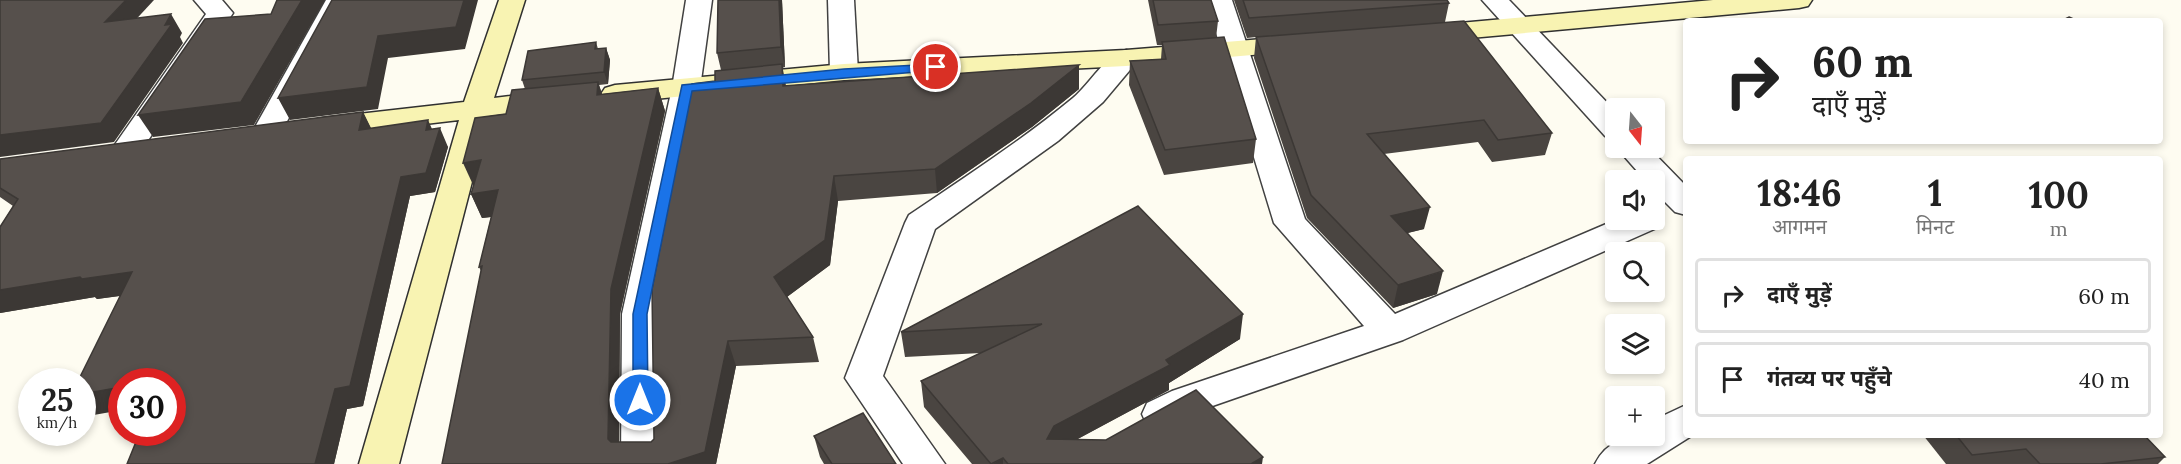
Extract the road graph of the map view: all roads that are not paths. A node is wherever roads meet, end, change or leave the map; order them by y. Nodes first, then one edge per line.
1 (207, 0) edge
2 (339, 0) edge
3 (512, 0) edge
4 (699, 0) edge
5 (841, 0) edge
6 (1219, 0) edge
7 (1495, 0) edge
8 (1799, 0) edge
9 (1518, 27) junction
10 (1401, 36) edge
11 (1330, 41) edge
12 (1237, 49) junction
13 (1126, 58) junction
14 (844, 72) junction
15 (687, 88) junction
16 (477, 107) junction
17 (1605, 118) edge
18 (157, 149) edge
19 (1641, 158) edge
20 (1683, 202) edge
21 (1683, 205) edge
22 (1665, 212) edge
23 (1622, 230) edge
24 (1390, 331) junction
25 (1683, 422) edge
26 (1133, 430) edge
27 (379, 464) edge
28 (641, 464) edge
29 (925, 464) edge
30 (1615, 464) edge

1 - 18 street
2 - 16 street
3 - 16 street
4 - 15 street
5 - 14 street
6 - 12 street
7 - 9 street
8 - 9 street
9 - 10 street
9 - 17 street
11 - 12 street
12 - 13 street
12 - 24 street
13 - 14 street
13 - 29 street
14 - 15 street
15 - 16 street
15 - 28 street
16 - 27 street
19 - 20 street
21 - 22 street
23 - 24 street
24 - 26 street
25 - 30 street

